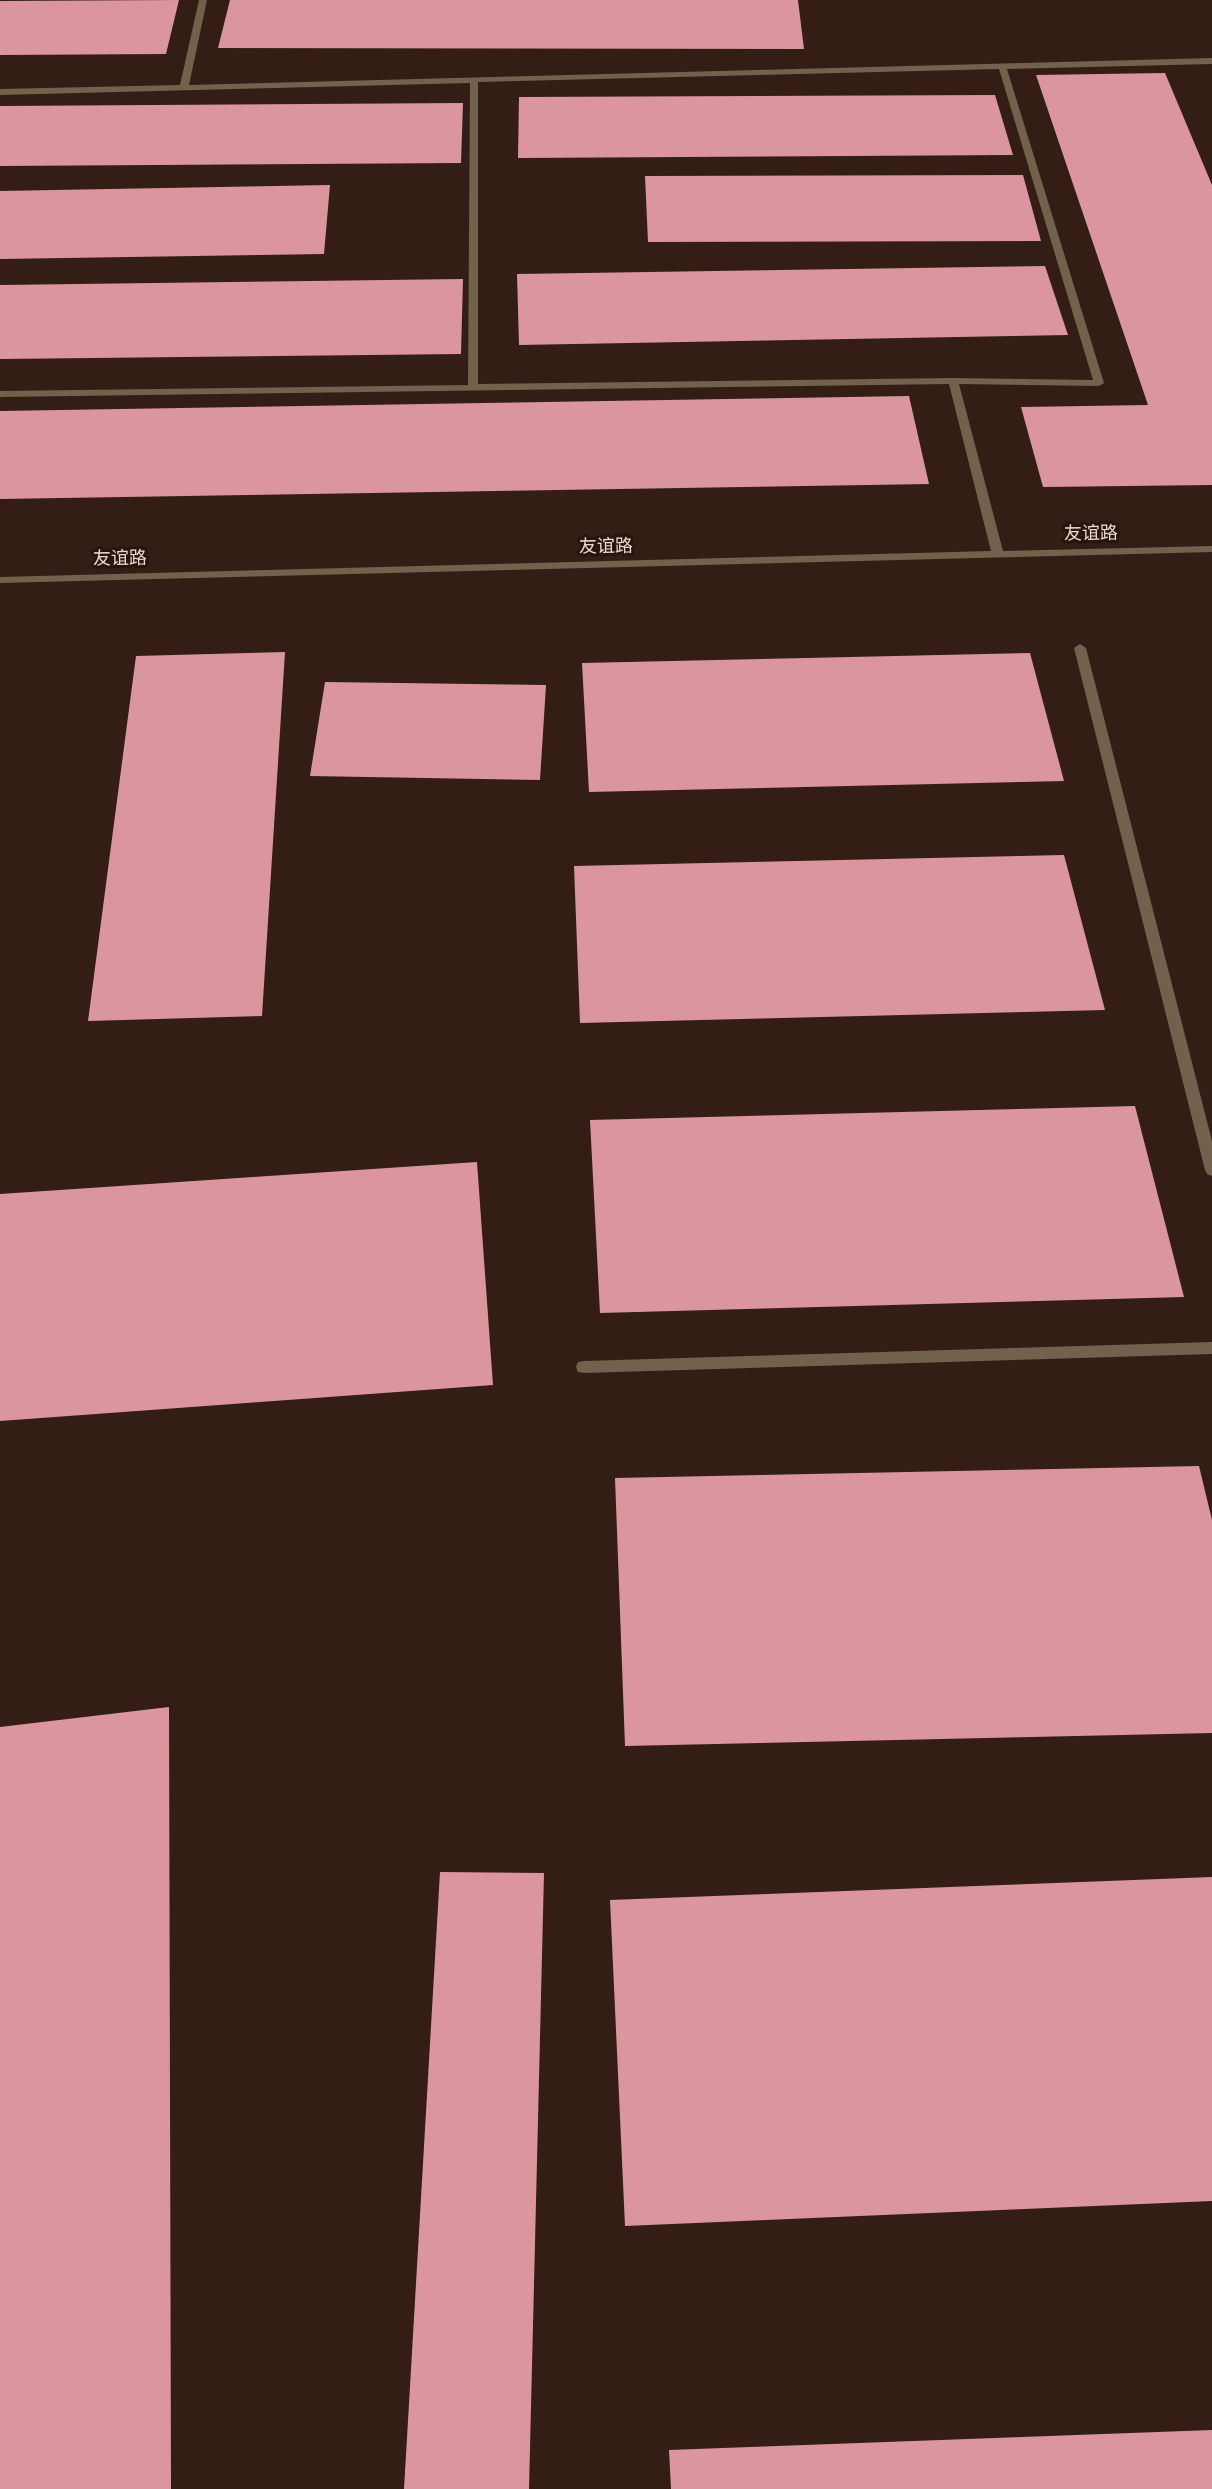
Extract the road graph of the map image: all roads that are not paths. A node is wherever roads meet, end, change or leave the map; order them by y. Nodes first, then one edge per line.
1 (203, 0) edge
2 (1212, 61) edge
3 (1002, 66) junction
4 (474, 79) junction
5 (184, 88) junction
6 (0, 92) edge
7 (952, 381) junction
8 (473, 386) junction
9 (0, 394) edge
10 (1212, 549) edge
11 (998, 555) junction
12 (0, 580) edge
13 (1080, 648) dead end
14 (1212, 1170) edge
15 (1212, 1348) edge
16 (585, 1367) dead end

1 - 5 street
2 - 3 street
3 - 4 street
3 - 7 street
4 - 5 street
4 - 8 street
5 - 6 street
7 - 8 street
7 - 11 street
8 - 9 street
10 - 11 street, 友谊路
11 - 12 street, 友谊路
13 - 14 street
15 - 16 street

